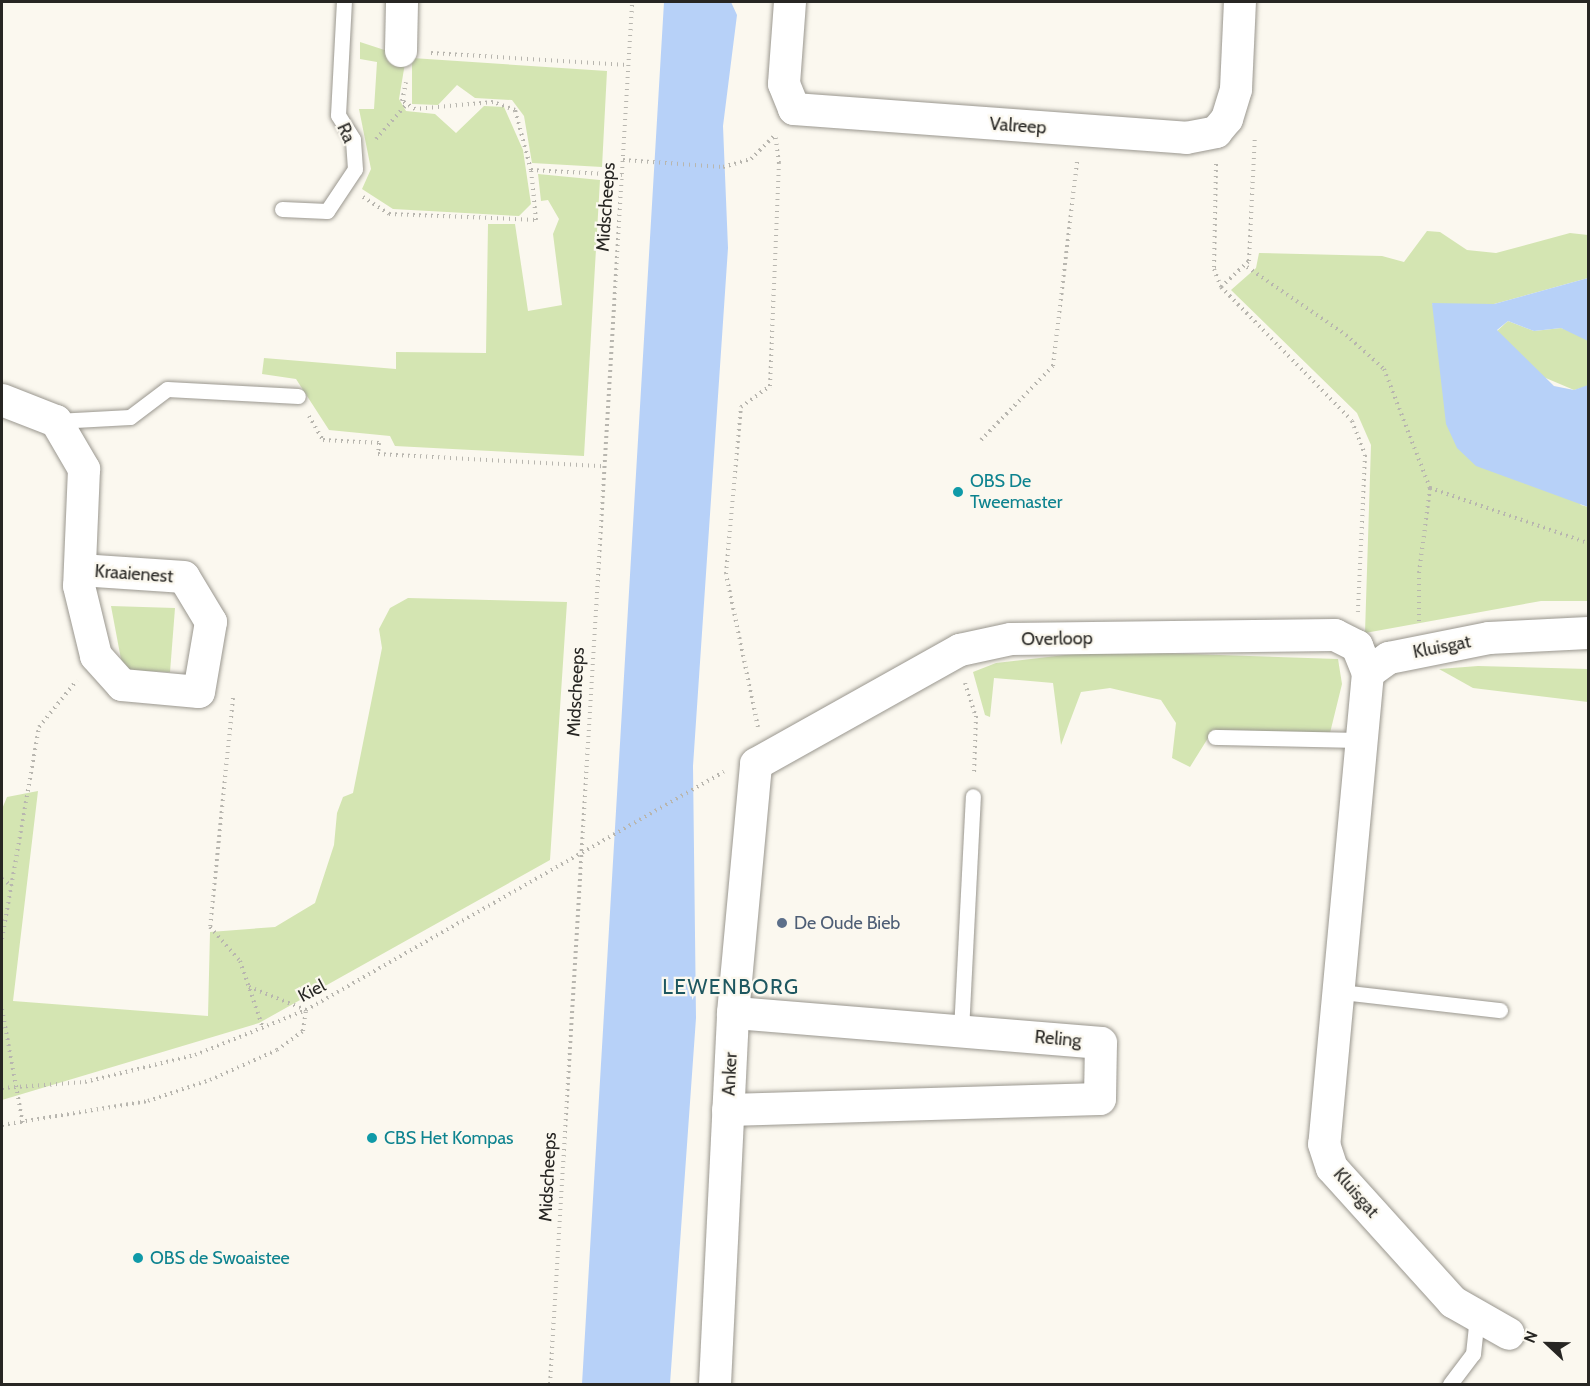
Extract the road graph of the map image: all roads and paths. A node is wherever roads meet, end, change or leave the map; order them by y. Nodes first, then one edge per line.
1 (344, 2) edge
2 (402, 2) edge
3 (632, 2) edge
4 (790, 2) edge
5 (1240, 2) edge
6 (405, 51) junction
7 (628, 65) junction
8 (405, 106) junction
9 (794, 109) junction
10 (1255, 127) dead end
11 (1080, 130) junction
12 (1216, 132) junction
13 (775, 135) junction
14 (353, 148) junction
15 (623, 160) junction
16 (531, 170) junction
17 (622, 175) junction
18 (346, 185) junction
19 (282, 209) dead end
20 (1247, 267) junction
21 (1221, 287) junction
22 (298, 396) joint
23 (2, 400) edge
24 (56, 421) junction
25 (981, 440) dead end
26 (603, 466) junction
27 (1430, 488) junction
28 (1588, 543) edge
29 (80, 570) junction
30 (1588, 633) edge
31 (960, 650) junction
32 (1423, 650) junction
33 (96, 656) junction
34 (1363, 659) junction
35 (199, 692) junction
36 (1215, 737) dead end
37 (1363, 740) junction
38 (760, 760) junction
39 (718, 773) dead end
40 (973, 796) joint
41 (580, 857) junction
42 (2, 879) edge
43 (12, 886) junction
44 (2, 939) edge
45 (247, 986) junction
46 (1341, 992) junction
47 (2, 1009) edge
48 (306, 1010) junction
49 (1500, 1010) dead end
50 (733, 1014) junction
51 (263, 1029) junction
52 (961, 1031) junction
53 (19, 1087) junction
54 (2, 1088) edge
55 (728, 1110) junction
56 (23, 1124) junction
57 (2, 1125) edge
58 (1477, 1318) junction
59 (1509, 1334) dead end
60 (550, 1384) edge
61 (715, 1384) edge
62 (1450, 1384) edge

1 - 14 lane, Ra
2 - 6 street
3 - 7 path, Midscheeps
4 - 9 street
5 - 12 street
6 - 7 path
6 - 8 path
7 - 15 path, Midscheeps
8 - 14 path
8 - 16 path
9 - 11 street, Valreep
9 - 13 path
10 - 20 path
11 - 12 street, Valreep
11 - 25 path
12 - 21 path
13 - 15 path
13 - 38 path
14 - 18 lane, Ra
15 - 17 path, Midscheeps
16 - 17 path
16 - 18 path
17 - 26 path, Midscheeps
18 - 19 lane, Ra
20 - 21 path
20 - 27 path
21 - 34 path
22 - 24 lane
22 - 26 path
23 - 24 street
24 - 29 street, Kraaienest
26 - 41 path, Midscheeps
27 - 28 path
27 - 32 path
29 - 33 street, Kraaienest
29 - 35 street, Kraaienest
30 - 32 street, Kluisgat
31 - 34 street, Overloop
31 - 38 street, Overloop
31 - 40 path
32 - 34 street, Kluisgat
33 - 35 street
33 - 43 path
34 - 37 street, Kluisgat
35 - 45 path
36 - 37 lane
37 - 46 street, Kluisgat
38 - 50 street, Anker
39 - 41 path, Kiel
40 - 52 lane
41 - 48 path, Kiel
41 - 60 path, Midscheeps
42 - 43 path
43 - 44 path
45 - 48 path
45 - 51 path
46 - 49 lane
46 - 58 street, Kluisgat
47 - 53 path
48 - 51 path, Kiel
48 - 56 path
50 - 52 street, Reling
50 - 55 street, Anker
51 - 53 path, Kiel
52 - 55 street, Reling
53 - 54 path, Kiel
53 - 56 path
55 - 61 street, Anker
56 - 57 path
58 - 59 street, Kluisgat
58 - 62 lane

